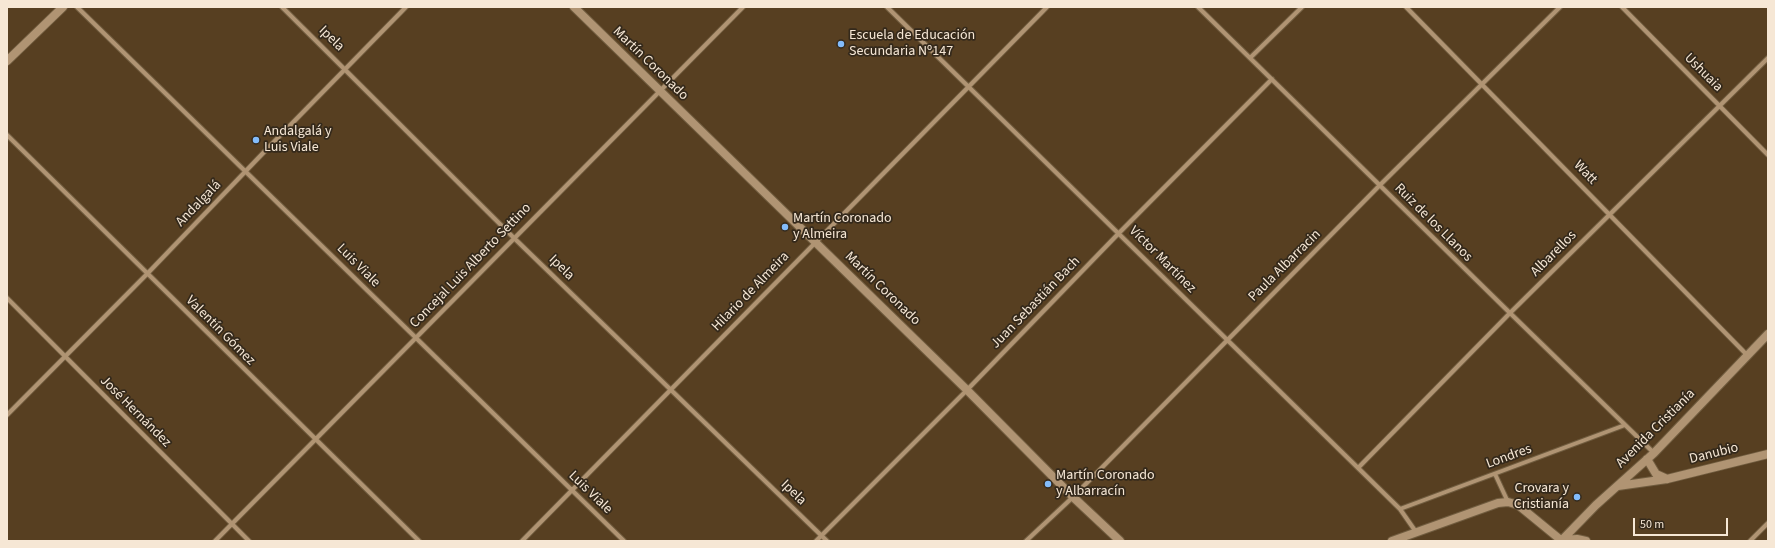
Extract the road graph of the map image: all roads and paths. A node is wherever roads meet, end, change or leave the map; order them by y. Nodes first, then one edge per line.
1 (63, 7) edge
2 (77, 7) edge
3 (282, 7) edge
4 (406, 7) edge
5 (574, 7) edge
6 (743, 7) edge
7 (887, 7) edge
8 (1047, 7) edge
9 (1198, 7) edge
10 (1302, 7) edge
11 (1406, 7) edge
12 (1560, 7) edge
13 (1622, 7) edge
14 (1250, 58) junction
15 (1768, 58) edge
16 (7, 61) edge
17 (345, 68) junction
18 (1272, 79) junction
19 (1482, 85) junction
20 (968, 87) junction
21 (660, 91) junction
22 (1720, 105) junction
23 (7, 135) edge
24 (1768, 155) edge
25 (246, 171) junction
26 (1380, 185) junction
27 (1610, 214) junction
28 (1119, 233) junction
29 (514, 238) junction
30 (814, 242) junction
31 (147, 274) junction
32 (7, 298) edge
33 (1510, 313) junction
34 (1768, 334) edge
35 (416, 339) junction
36 (1227, 339) junction
37 (1747, 355) junction
38 (65, 357) junction
39 (670, 390) junction
40 (968, 390) junction
41 (7, 415) edge
42 (1625, 425) junction
43 (316, 441) junction
44 (1654, 453) junction
45 (1768, 454) edge
46 (1647, 459) junction
47 (1358, 468) junction
48 (1494, 474) junction
49 (1667, 480) junction
50 (1618, 486) junction
51 (571, 491) junction
52 (1073, 496) junction
53 (1508, 502) junction
54 (1400, 509) junction
55 (1768, 523) edge
56 (232, 525) junction
57 (1416, 532) junction
58 (821, 535) junction
59 (215, 541) edge
60 (249, 541) edge
61 (419, 541) edge
62 (522, 541) edge
63 (624, 541) edge
64 (816, 541) edge
65 (827, 541) edge
66 (1026, 541) edge
67 (1120, 541) edge
68 (1392, 541) edge
69 (1561, 541) edge
70 (1586, 541) edge
71 (1750, 541) edge

1 - 16 street
2 - 25 street, Luis Viale
3 - 17 street, Ipela
4 - 17 street, Andalgalá
5 - 21 street, Martín Coronado
6 - 21 street, Concejal Luis Alberto Settino
7 - 20 street, Víctor Martínez
8 - 20 street, Hilario de Almeira
9 - 14 street, Ruiz de los Llanos
10 - 14 street
11 - 19 street, Watt
12 - 19 street, Paula Albarracin
13 - 22 street, Ushuaia
14 - 18 street, Ruiz de los Llanos
15 - 22 street, Albarellos
17 - 25 street, Andalgalá
17 - 29 street, Ipela
18 - 26 street, Ruiz de los Llanos
18 - 28 street, Juan Sebastián Bach
19 - 26 street, Paula Albarracin
19 - 27 street, Watt
20 - 28 street, Víctor Martínez
20 - 30 street, Hilario de Almeira
21 - 29 street, Concejal Luis Alberto Settino
21 - 30 street, Martín Coronado
22 - 24 street, Ushuaia
22 - 27 street, Albarellos
23 - 31 street, Valentín Gómez
25 - 31 street, Andalgalá
25 - 35 street, Luis Viale
26 - 33 street, Ruiz de los Llanos
26 - 36 street, Paula Albarracin
27 - 33 street, Albarellos
27 - 37 street, Watt
28 - 36 street, Víctor Martínez
28 - 40 street, Juan Sebastián Bach
29 - 35 street, Concejal Luis Alberto Settino
29 - 39 street, Ipela
30 - 39 street, Hilario de Almeira
30 - 40 street, Martín Coronado
31 - 38 street, Andalgalá
31 - 43 street, Valentín Gómez
32 - 38 street, José Hernández
33 - 42 street, Ruiz de los Llanos
33 - 47 street, Albarellos
34 - 37 street, Avenida Cristianía
35 - 43 street, Concejal Luis Alberto Settino
35 - 51 street, Luis Viale
36 - 47 street, Víctor Martínez
36 - 52 street, Paula Albarracin
37 - 44 street, Avenida Cristianía
38 - 41 street, Andalgalá
38 - 56 street, José Hernández
39 - 51 street, Hilario de Almeira
39 - 58 street, Ipela
40 - 52 street, Martín Coronado
40 - 58 street, Juan Sebastián Bach
42 - 44 street, Ruiz de los Llanos
42 - 48 street, Londres
43 - 56 street, Concejal Luis Alberto Settino
43 - 61 street, Valentín Gómez
44 - 46 street, Avenida Cristianía
45 - 49 street, Danubio
46 - 49 street
46 - 50 street, Avenida Cristianía
47 - 54 street, Víctor Martínez
48 - 53 street
48 - 54 street, Londres
49 - 50 street, Danubio
50 - 69 street, Avenida Cristianía
51 - 62 street, Hilario de Almeira
51 - 63 street, Luis Viale
52 - 66 street, Paula Albarracin
52 - 67 street, Martín Coronado
53 - 57 street
53 - 69 street
54 - 57 street, Víctor Martínez
55 - 71 street
56 - 59 street, Concejal Luis Alberto Settino
56 - 60 street, José Hernández
57 - 68 street
58 - 64 street, Juan Sebastián Bach
58 - 65 street, Ipela
69 - 70 street

